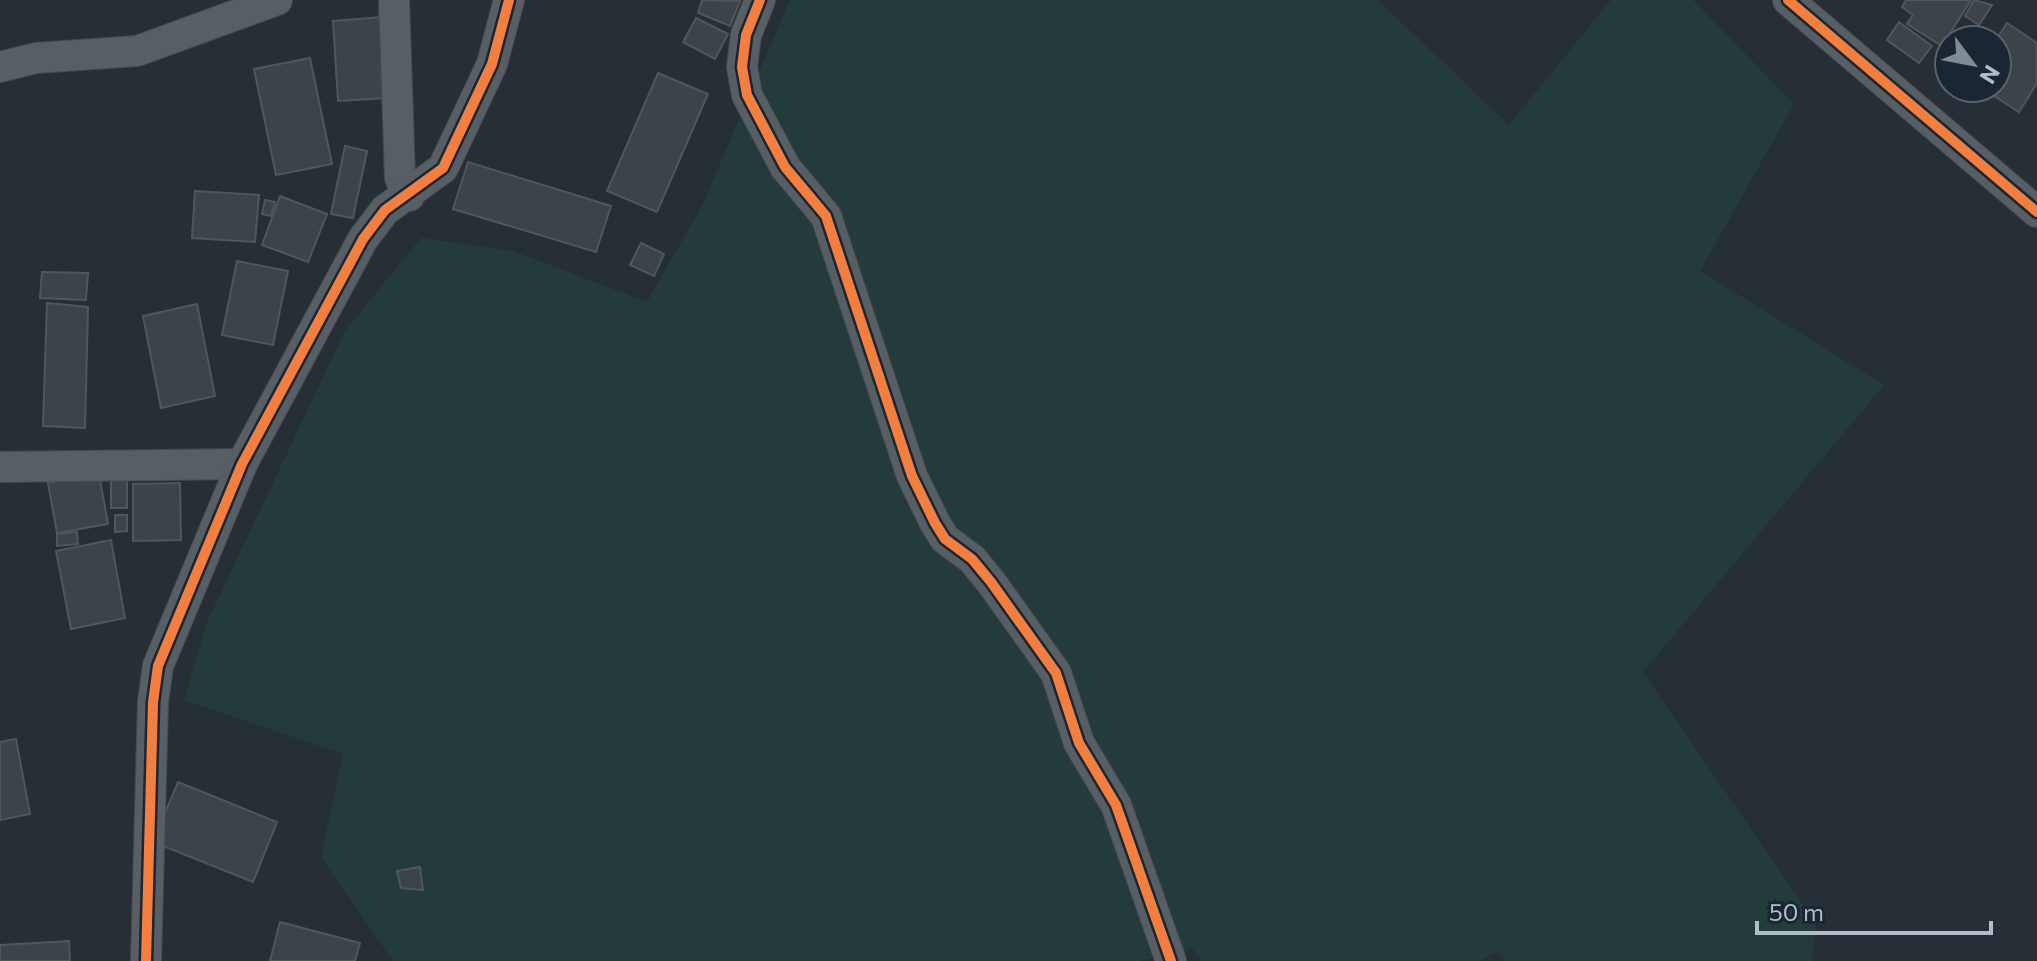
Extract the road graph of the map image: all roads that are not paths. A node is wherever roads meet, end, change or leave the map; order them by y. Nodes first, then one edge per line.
1 (277, 0) edge
2 (394, 0) edge
3 (509, 0) edge
4 (760, 0) edge
5 (1788, 0) edge
6 (0, 67) edge
7 (409, 196) junction
8 (2037, 212) edge
9 (242, 464) junction
10 (0, 467) edge
11 (146, 961) edge
12 (1171, 961) edge

1 - 6 street
2 - 7 street
3 - 7 street
4 - 12 street
5 - 8 street
7 - 9 street
9 - 10 street
9 - 11 street

